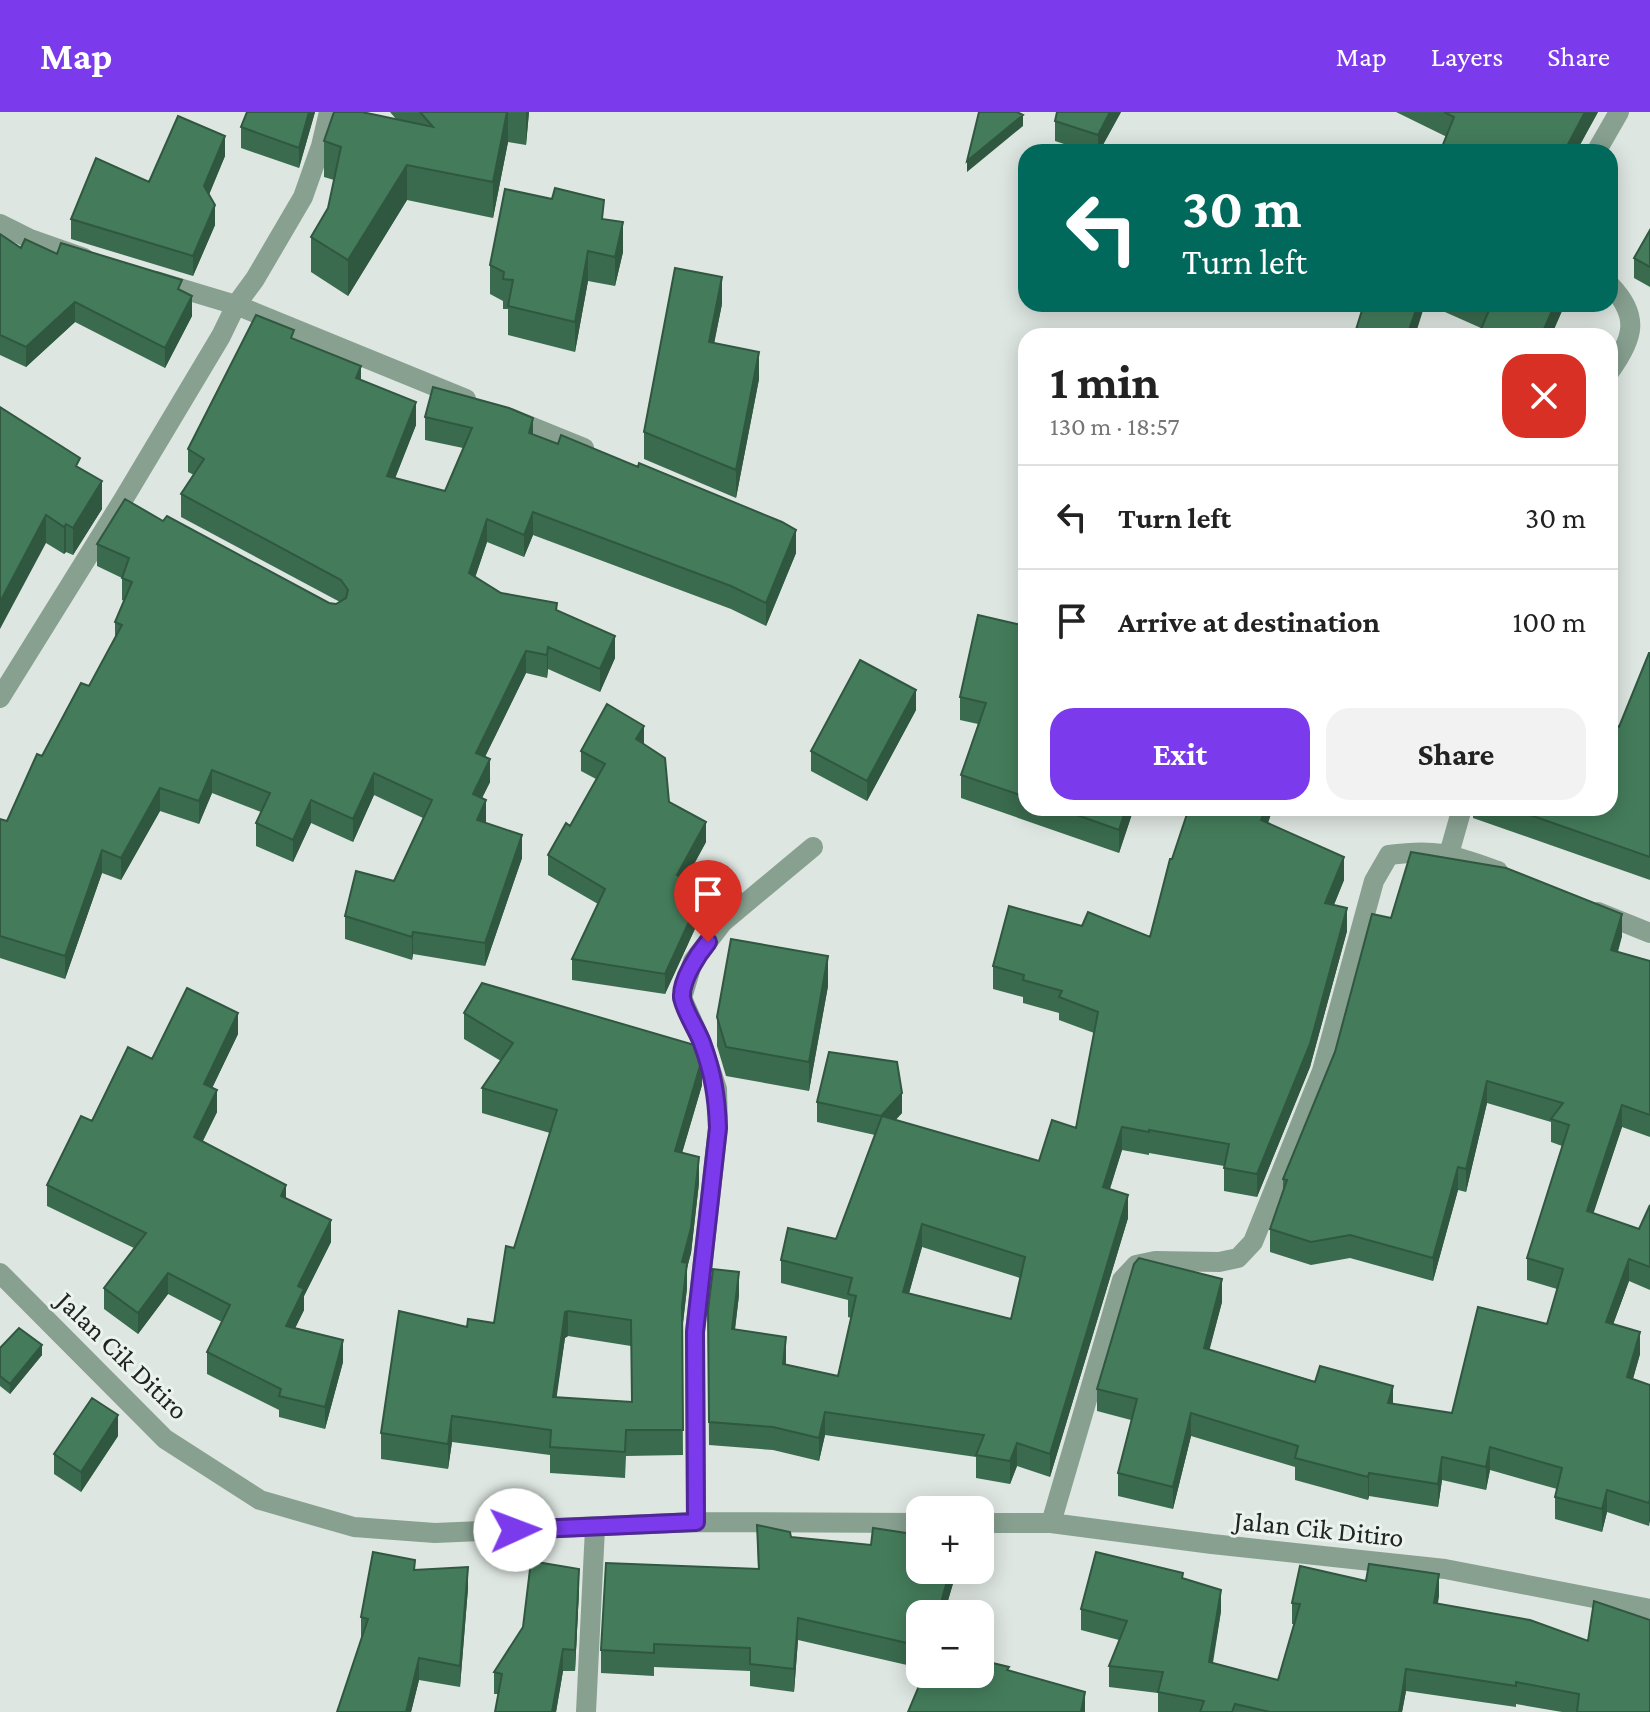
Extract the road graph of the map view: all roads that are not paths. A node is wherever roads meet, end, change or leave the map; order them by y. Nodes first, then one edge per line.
1 (329, 112) edge
2 (1619, 112) edge
3 (1601, 144) edge
4 (0, 224) edge
5 (108, 266) edge
6 (137, 275) edge
7 (1618, 294) edge
8 (236, 305) junction
9 (1618, 360) edge
10 (604, 457) edge
11 (0, 698) edge
12 (1460, 816) edge
13 (813, 847) dead end
14 (1449, 854) junction
15 (1514, 877) edge
16 (1583, 906) edge
17 (1650, 933) edge
18 (0, 1273) edge
19 (696, 1522) junction
20 (906, 1523) edge
21 (994, 1523) edge
22 (1051, 1523) junction
23 (595, 1528) junction
24 (1650, 1609) edge
25 (586, 1712) edge

1 - 8 street
2 - 3 street
4 - 5 street
6 - 8 street
7 - 9 street
8 - 10 street
8 - 11 street
12 - 14 street
13 - 19 street
14 - 15 street
14 - 22 street
16 - 17 street
18 - 23 street, Jalan Cik Ditiro
19 - 20 street, Jalan Cik Ditiro
19 - 23 street, Jalan Cik Ditiro
21 - 22 street, Jalan Cik Ditiro
22 - 24 street, Jalan Cik Ditiro
23 - 25 street

